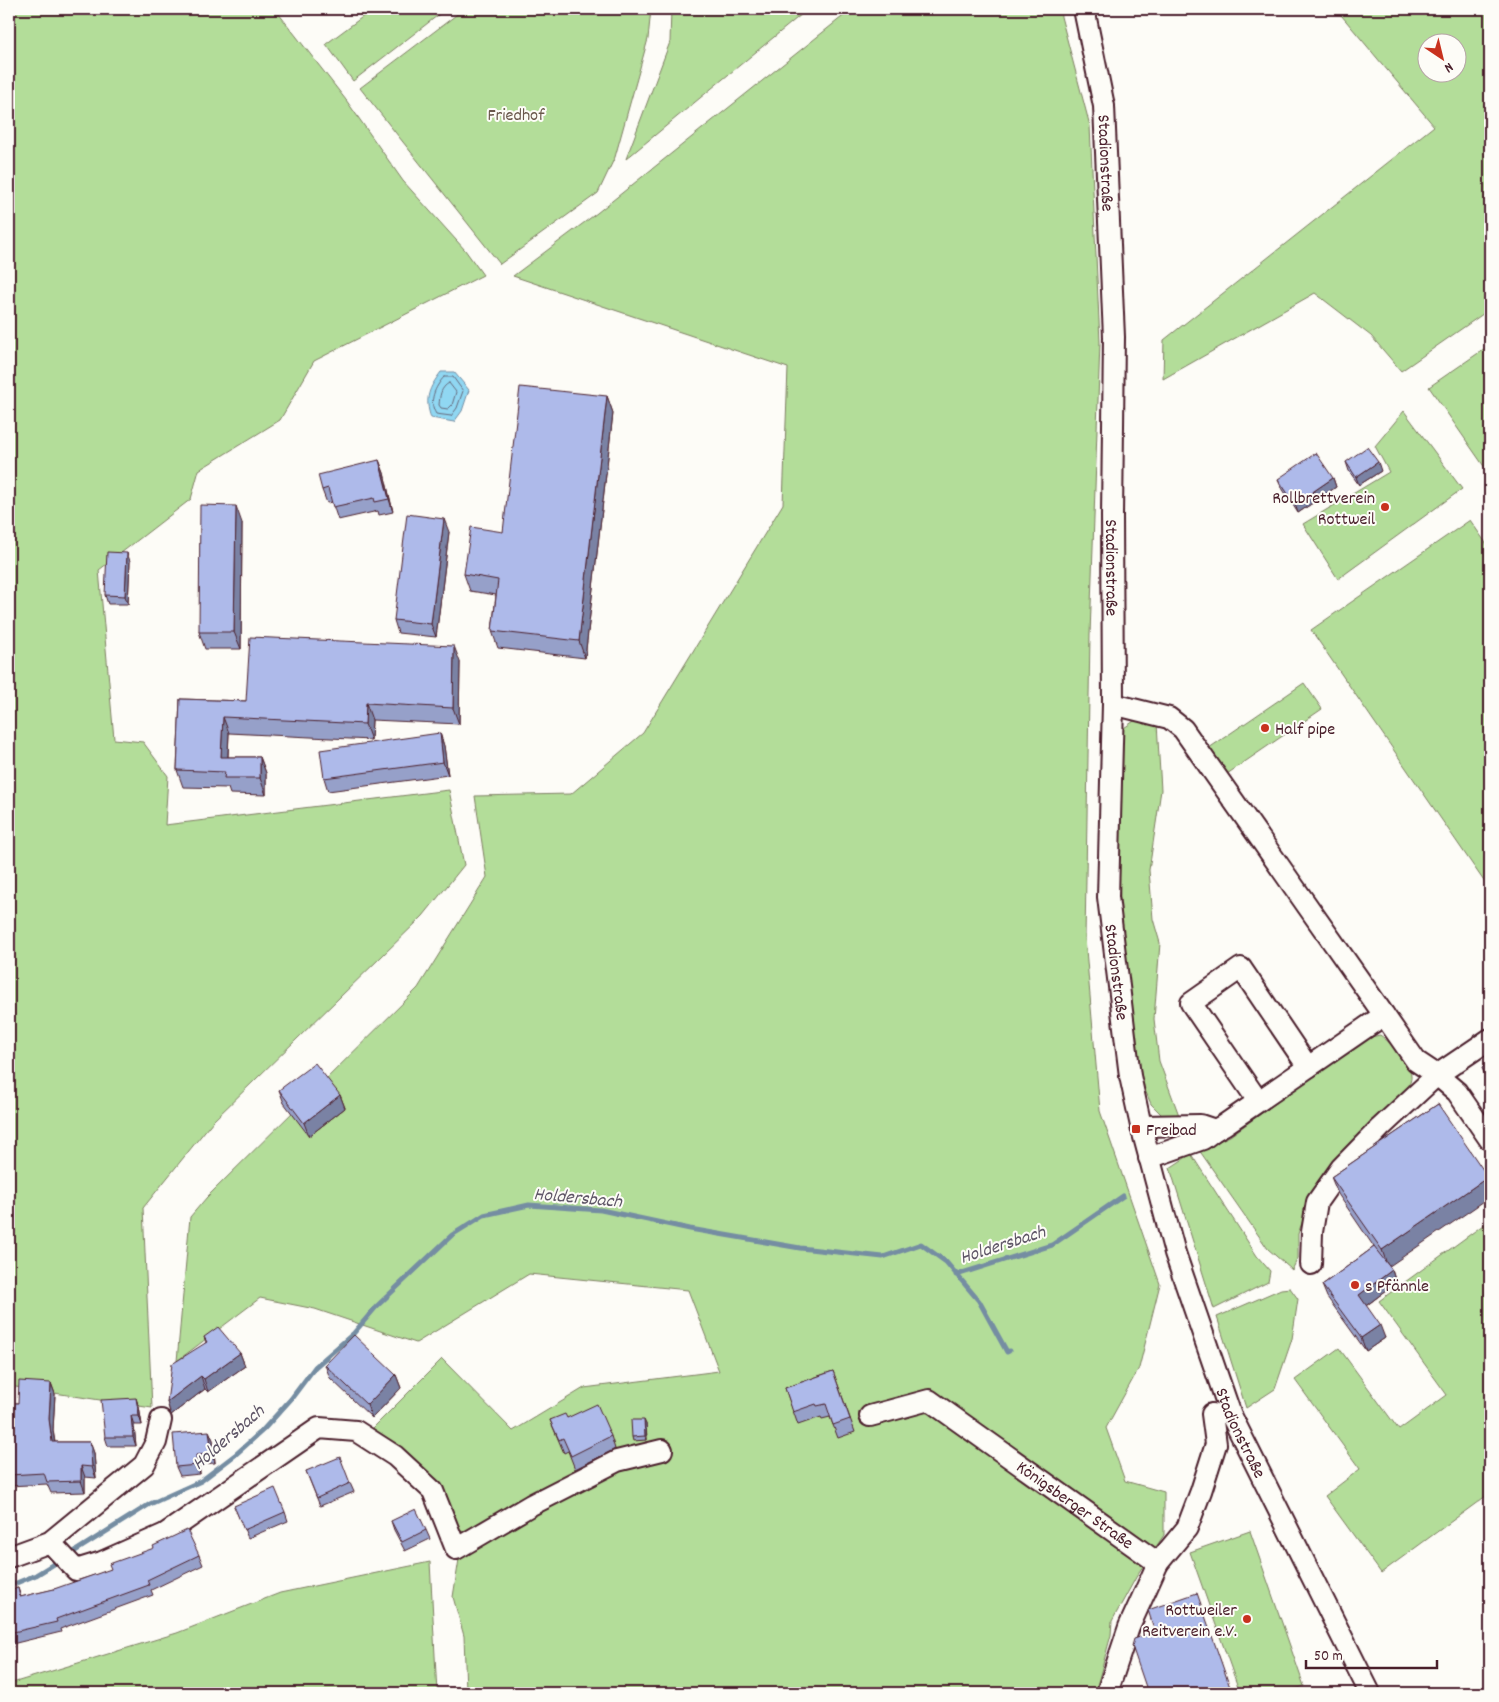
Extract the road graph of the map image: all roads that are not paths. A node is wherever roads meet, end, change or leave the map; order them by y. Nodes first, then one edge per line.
1 (1084, 9) edge
2 (1113, 704) junction
3 (1384, 1015) junction
4 (1490, 1039) edge
5 (1308, 1066) junction
6 (1437, 1075) junction
7 (1258, 1101) junction
8 (1141, 1126) junction
9 (1215, 1130) junction
10 (1490, 1140) edge
11 (1149, 1158) junction
12 (1311, 1264) dead end
13 (1212, 1414) dead end
14 (870, 1416) dead end
15 (161, 1420) dead end
16 (662, 1450) dead end
17 (60, 1552) junction
18 (9, 1558) edge
19 (1158, 1563) junction
20 (1107, 1693) edge
21 (1370, 1693) edge

1 - 2 street, Stadionstraße
2 - 3 street
2 - 8 street, Stadionstraße
3 - 5 street
3 - 6 street
4 - 6 street
5 - 7 street
5 - 7 street
6 - 10 street
6 - 12 street
7 - 9 street
8 - 9 street
8 - 11 street, Stadionstraße
9 - 11 street
11 - 21 street, Stadionstraße
13 - 19 street
14 - 19 street, Königsberger Straße
15 - 17 street
16 - 17 street
17 - 18 street
19 - 20 street

